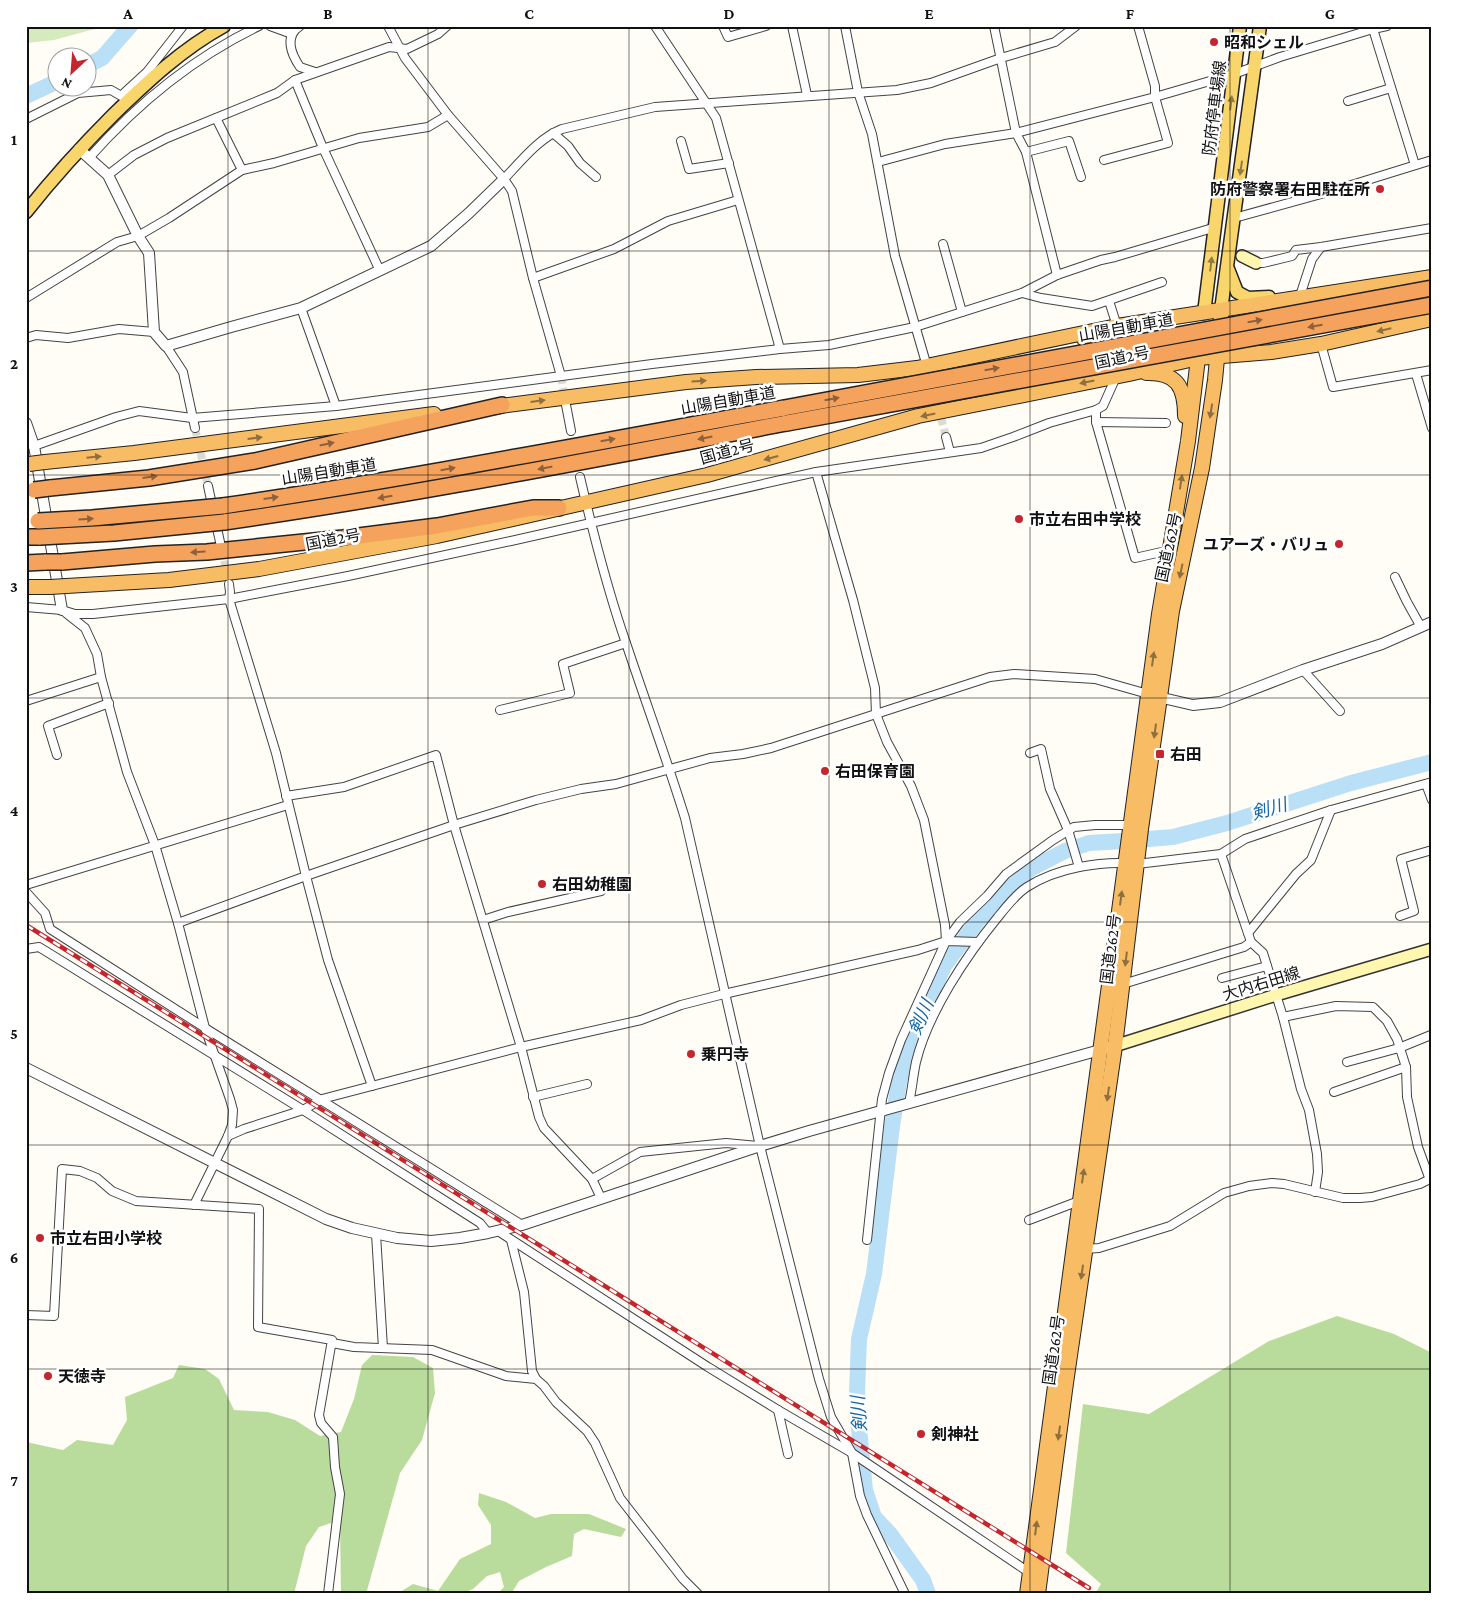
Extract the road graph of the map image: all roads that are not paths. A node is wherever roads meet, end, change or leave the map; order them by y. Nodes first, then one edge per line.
1 (183, 26) edge
2 (224, 26) edge
3 (259, 26) edge
4 (270, 26) edge
5 (300, 26) edge
6 (388, 26) edge
7 (447, 26) edge
8 (655, 26) edge
9 (723, 26) edge
10 (766, 26) edge
11 (792, 26) edge
12 (845, 26) edge
13 (994, 26) edge
14 (1076, 26) edge
15 (1138, 26) edge
16 (1240, 26) edge
17 (1260, 26) edge
18 (1387, 26) edge
19 (1373, 29) junction
20 (292, 34) junction
21 (398, 47) junction
22 (1001, 58) junction
23 (1254, 67) junction
24 (317, 73) junction
25 (1234, 74) junction
26 (295, 80) junction
27 (1391, 88) junction
28 (858, 92) junction
29 (807, 96) junction
30 (1155, 97) junction
31 (125, 98) junction
32 (1348, 101) dead end
33 (707, 102) junction
34 (448, 115) junction
35 (216, 118) junction
36 (26, 120) edge
37 (553, 133) junction
38 (1016, 133) junction
39 (681, 141) dead end
40 (323, 148) junction
41 (1026, 152) junction
42 (84, 154) junction
43 (1104, 160) dead end
44 (1432, 160) edge
45 (878, 162) junction
46 (729, 163) junction
47 (1415, 165) junction
48 (242, 170) junction
49 (108, 175) junction
50 (596, 177) dead end
51 (1081, 177) dead end
52 (504, 179) junction
53 (738, 200) junction
54 (26, 212) edge
55 (1234, 218) junction
56 (1216, 226) junction
57 (1432, 228) edge
58 (138, 236) junction
59 (943, 244) dead end
60 (1321, 247) junction
61 (1233, 259) junction
62 (1256, 263) joint
63 (380, 271) junction
64 (1057, 275) junction
65 (1432, 277) edge
66 (533, 278) junction
67 (1162, 282) dead end
68 (1432, 288) edge
69 (1022, 292) junction
70 (26, 298) edge
71 (1293, 300) junction
72 (1109, 301) junction
73 (1432, 305) edge
74 (301, 308) junction
75 (1221, 310) junction
76 (962, 312) junction
77 (1204, 312) junction
78 (1432, 319) edge
79 (1117, 326) junction
80 (915, 327) junction
81 (154, 332) junction
82 (26, 338) edge
83 (1051, 340) junction
84 (1321, 344) junction
85 (166, 346) junction
86 (780, 349) junction
87 (1218, 355) junction
88 (1197, 359) junction
89 (926, 363) dead end
90 (1432, 370) edge
91 (1416, 374) junction
92 (1122, 375) junction
93 (561, 376) junction
94 (1215, 380) junction
95 (566, 405) tunnel mouth
96 (336, 406) junction
97 (502, 406) junction
98 (1096, 410) junction
99 (192, 418) junction
100 (1096, 422) junction
101 (26, 423) edge
102 (1166, 423) dead end
103 (195, 428) tunnel mouth
104 (1432, 428) edge
105 (571, 431) dead end
106 (946, 438) tunnel mouth
107 (1188, 441) junction
108 (30, 444) edge
109 (950, 452) junction
110 (28, 464) edge
111 (816, 472) junction
112 (580, 477) dead end
113 (208, 486) tunnel mouth
114 (30, 491) edge
115 (586, 502) junction
116 (559, 508) junction
117 (32, 521) edge
118 (591, 522) junction
119 (33, 536) edge
120 (220, 542) tunnel mouth
121 (1170, 550) junction
122 (26, 563) edge
123 (1395, 577) dead end
124 (230, 584) tunnel mouth
125 (26, 587) edge
126 (229, 599) junction
127 (26, 607) edge
128 (62, 610) junction
129 (1432, 622) edge
130 (1421, 627) junction
131 (626, 644) junction
132 (1303, 670) junction
133 (101, 677) junction
134 (1154, 696) junction
135 (26, 701) edge
136 (109, 704) junction
137 (500, 710) dead end
138 (1340, 711) dead end
139 (876, 714) junction
140 (1030, 753) dead end
141 (57, 755) dead end
142 (670, 769) junction
143 (1429, 783) edge
144 (286, 796) junction
145 (1432, 800) edge
146 (288, 805) junction
147 (1331, 810) junction
148 (454, 825) junction
149 (1134, 828) junction
150 (1068, 830) junction
151 (155, 845) junction
152 (1432, 850) edge
153 (1221, 854) junction
154 (1132, 860) junction
155 (1079, 867) junction
156 (306, 876) junction
157 (26, 884) edge
158 (601, 891) dead end
159 (26, 892) edge
160 (1400, 916) dead end
161 (483, 920) junction
162 (178, 923) junction
163 (1248, 934) junction
164 (950, 941) junction
165 (976, 942) junction
166 (1251, 942) junction
167 (26, 949) edge
168 (1432, 949) edge
169 (1268, 966) junction
170 (1222, 978) dead end
171 (1124, 984) junction
172 (724, 994) junction
173 (1276, 995) junction
174 (1283, 1017) junction
175 (205, 1028) junction
176 (1431, 1035) edge
177 (1115, 1046) junction
178 (521, 1047) junction
179 (1399, 1048) junction
180 (1100, 1050) junction
181 (214, 1055) junction
182 (1347, 1062) dead end
183 (1406, 1067) junction
184 (26, 1068) edge
185 (587, 1084) dead end
186 (372, 1086) junction
187 (1334, 1092) dead end
188 (534, 1096) junction
189 (322, 1099) junction
190 (907, 1104) junction
191 (303, 1110) junction
192 (883, 1111) junction
193 (228, 1136) junction
194 (760, 1146) junction
195 (215, 1163) junction
196 (592, 1179) junction
197 (1431, 1179) edge
198 (1315, 1192) junction
199 (601, 1198) junction
200 (1079, 1201) junction
201 (194, 1206) junction
202 (1029, 1220) dead end
203 (522, 1225) junction
204 (493, 1232) junction
205 (376, 1234) junction
206 (511, 1240) junction
207 (867, 1240) dead end
208 (1079, 1249) junction
209 (26, 1315) edge
210 (332, 1343) junction
211 (383, 1348) junction
212 (536, 1378) junction
213 (778, 1410) junction
214 (852, 1453) junction
215 (788, 1454) dead end
216 (1030, 1573) junction
217 (328, 1594) edge
218 (698, 1594) edge
219 (905, 1594) edge
220 (1027, 1594) edge
221 (1038, 1594) edge

1 - 31 street
2 - 31 main road
3 - 42 street
4 - 20 street
5 - 20 street
6 - 21 street
7 - 21 street
8 - 33 street
9 - 10 street
11 - 29 street
12 - 28 street
13 - 22 street
14 - 22 street
15 - 30 street
16 - 25 main road, 防府停車場線
17 - 23 main road
18 - 19 street
19 - 23 street
19 - 27 street
20 - 24 street
21 - 24 street
21 - 34 street
22 - 28 street
22 - 38 street
23 - 25 street
23 -> 55 main road
24 - 26 street
25 - 30 street
56 -> 25 main road, 防府停車場線
26 - 35 street
26 - 40 street
27 - 32 street
27 - 47 street
28 - 29 street
28 - 45 street
29 - 33 street
30 - 38 street
30 - 43 street
31 - 36 street
31 - 42 main road
33 - 37 street
33 - 46 street
34 - 40 street
34 - 52 street
35 - 48 street
35 - 49 street
37 - 50 street
37 - 52 street
38 - 41 street
38 - 45 street
39 - 46 street
40 - 48 street
40 - 63 street
41 - 51 street
41 - 64 street
42 - 49 street
42 - 54 main road
44 - 47 street
45 - 80 street
46 - 53 street
47 - 55 street
48 - 58 street
49 - 58 street
52 - 63 street
52 - 66 street
53 - 66 street
53 - 86 street
55 - 61 main road
56 - 64 street
77 -> 56 main road, 防府停車場線
57 - 60 street
58 - 70 street
58 - 81 street
59 - 76 street
60 - 62 street
60 - 71 street
61 - 62 main road
61 - 71 main road
61 - 75 main road
63 - 74 street
64 - 69 street
65 - 71 highway, 国道2号
66 - 93 street
67 - 72 street
117 -> 68 highway, 山陽自動車道, bridge
69 - 72 street
69 - 76 street
71 - 75 highway, 国道2号
72 - 79 street
73 -> 119 highway, 山陽自動車道, bridge
74 - 85 street
74 - 96 street
75 - 77 highway, 国道2号
75 - 87 highway, 国道262号
76 - 80 street
77 - 79 highway, 国道2号
77 - 88 highway, 国道262号
78 -> 84 highway, 国道2号
79 - 83 highway, 国道2号
80 - 86 street
80 - 89 street
81 - 82 street
81 - 85 street
83 - 88 highway
97 -> 83 highway, 国道2号
84 - 87 highway, 国道2号
84 - 91 street
85 - 99 street
86 - 93 street
87 - 88 highway, 国道2号
87 - 94 highway, 国道262号
88 - 92 highway, 国道2号
88 - 94 highway
88 - 107 highway, 国道262号
90 - 91 street
91 - 104 street
92 - 98 street
92 - 107 highway
92 -> 115 highway, 国道2号
93 - 96 street
94 -> 134 highway, 国道262号
95 - 105 street
96 - 99 street
110 -> 97 highway, 国道2号, bridge
114 -> 97 highway, bridge
98 - 100 street
98 - 109 street
99 - 103 street
99 - 108 street
100 - 102 street
100 - 121 street
101 - 108 street
106 - 109 street
121 -> 107 highway, 国道262号
108 - 128 street
109 - 111 street
111 - 118 street
111 - 139 street
112 - 115 street
113 - 120 street
115 - 116 highway, 国道2号
115 - 118 street
116 -> 122 highway, bridge
116 - 125 highway, 国道2号, bridge
118 - 126 street
118 - 131 street
134 -> 121 highway, 国道262号
123 - 130 street
124 - 126 street
126 - 128 street
126 - 144 street
127 - 128 street
128 - 133 street
129 - 130 street
130 - 132 street
131 - 137 street
131 - 142 street
132 - 134 street
132 - 138 street
133 - 135 street
133 - 136 street
134 - 139 street
134 - 149 highway, 国道262号
136 - 141 street
136 - 151 street
139 - 142 street
139 - 164 street
140 - 150 street
142 - 148 street
142 - 172 street
143 - 145 street
143 - 147 street
144 - 146 street
144 - 148 street
146 - 151 street
146 - 156 street
147 - 153 street
147 - 163 street
148 - 156 street
148 - 161 street
149 - 150 street
149 - 154 highway, 国道262号
150 - 155 street
150 - 164 street
151 - 157 street
151 - 162 street
152 - 160 street
153 - 154 street
153 - 163 street
154 - 155 street
154 -> 171 highway, 国道262号
180 -> 154 highway, 国道262号
155 - 165 street
156 - 162 street
156 - 186 street
158 - 161 street
159 - 175 street
161 - 178 street
162 - 175 street
163 - 166 street
164 - 165 street
164 - 172 street
164 - 192 street
165 - 190 street
166 - 169 street
166 - 171 street
167 - 181 street
168 - 173 main road, 大内右田線
169 - 170 street
169 - 173 street
171 - 177 highway, 国道262号
172 - 178 street
172 - 194 street
173 - 174 street
173 - 177 main road, 大内右田線
174 - 179 street
174 - 198 street
175 - 181 street
175 - 189 street
176 - 179 street
177 - 180 main road, 大内右田線
177 -> 208 highway, 国道262号
178 - 186 street
178 - 188 street
179 - 182 street
179 - 183 street
180 - 190 street
200 -> 180 highway, 国道262号
181 - 191 street
181 - 193 street
183 - 187 street
183 - 197 street
184 - 195 street
185 - 188 street
186 - 189 street
188 - 196 street
189 - 191 street
189 - 203 street
190 - 192 street
191 - 193 street
191 - 204 street
192 - 194 street
192 - 207 street
193 - 195 street
194 - 196 street
194 - 199 street
194 - 214 street
195 - 201 street
195 - 205 street
196 - 199 street
197 - 198 street
198 - 208 street
199 - 203 street
200 - 202 street
200 - 208 highway, 国道262号
201 - 209 street
201 - 210 street
203 - 204 street
204 - 205 street
204 - 206 street
205 - 211 street
206 - 212 street
206 - 213 street
216 -> 208 highway, 国道262号
208 -> 221 highway, 国道262号
210 - 211 street
210 - 217 street
211 - 212 street
212 - 218 street
213 - 214 street
213 - 215 street
214 - 216 street
214 - 219 street
216 - 220 highway, 国道262号

